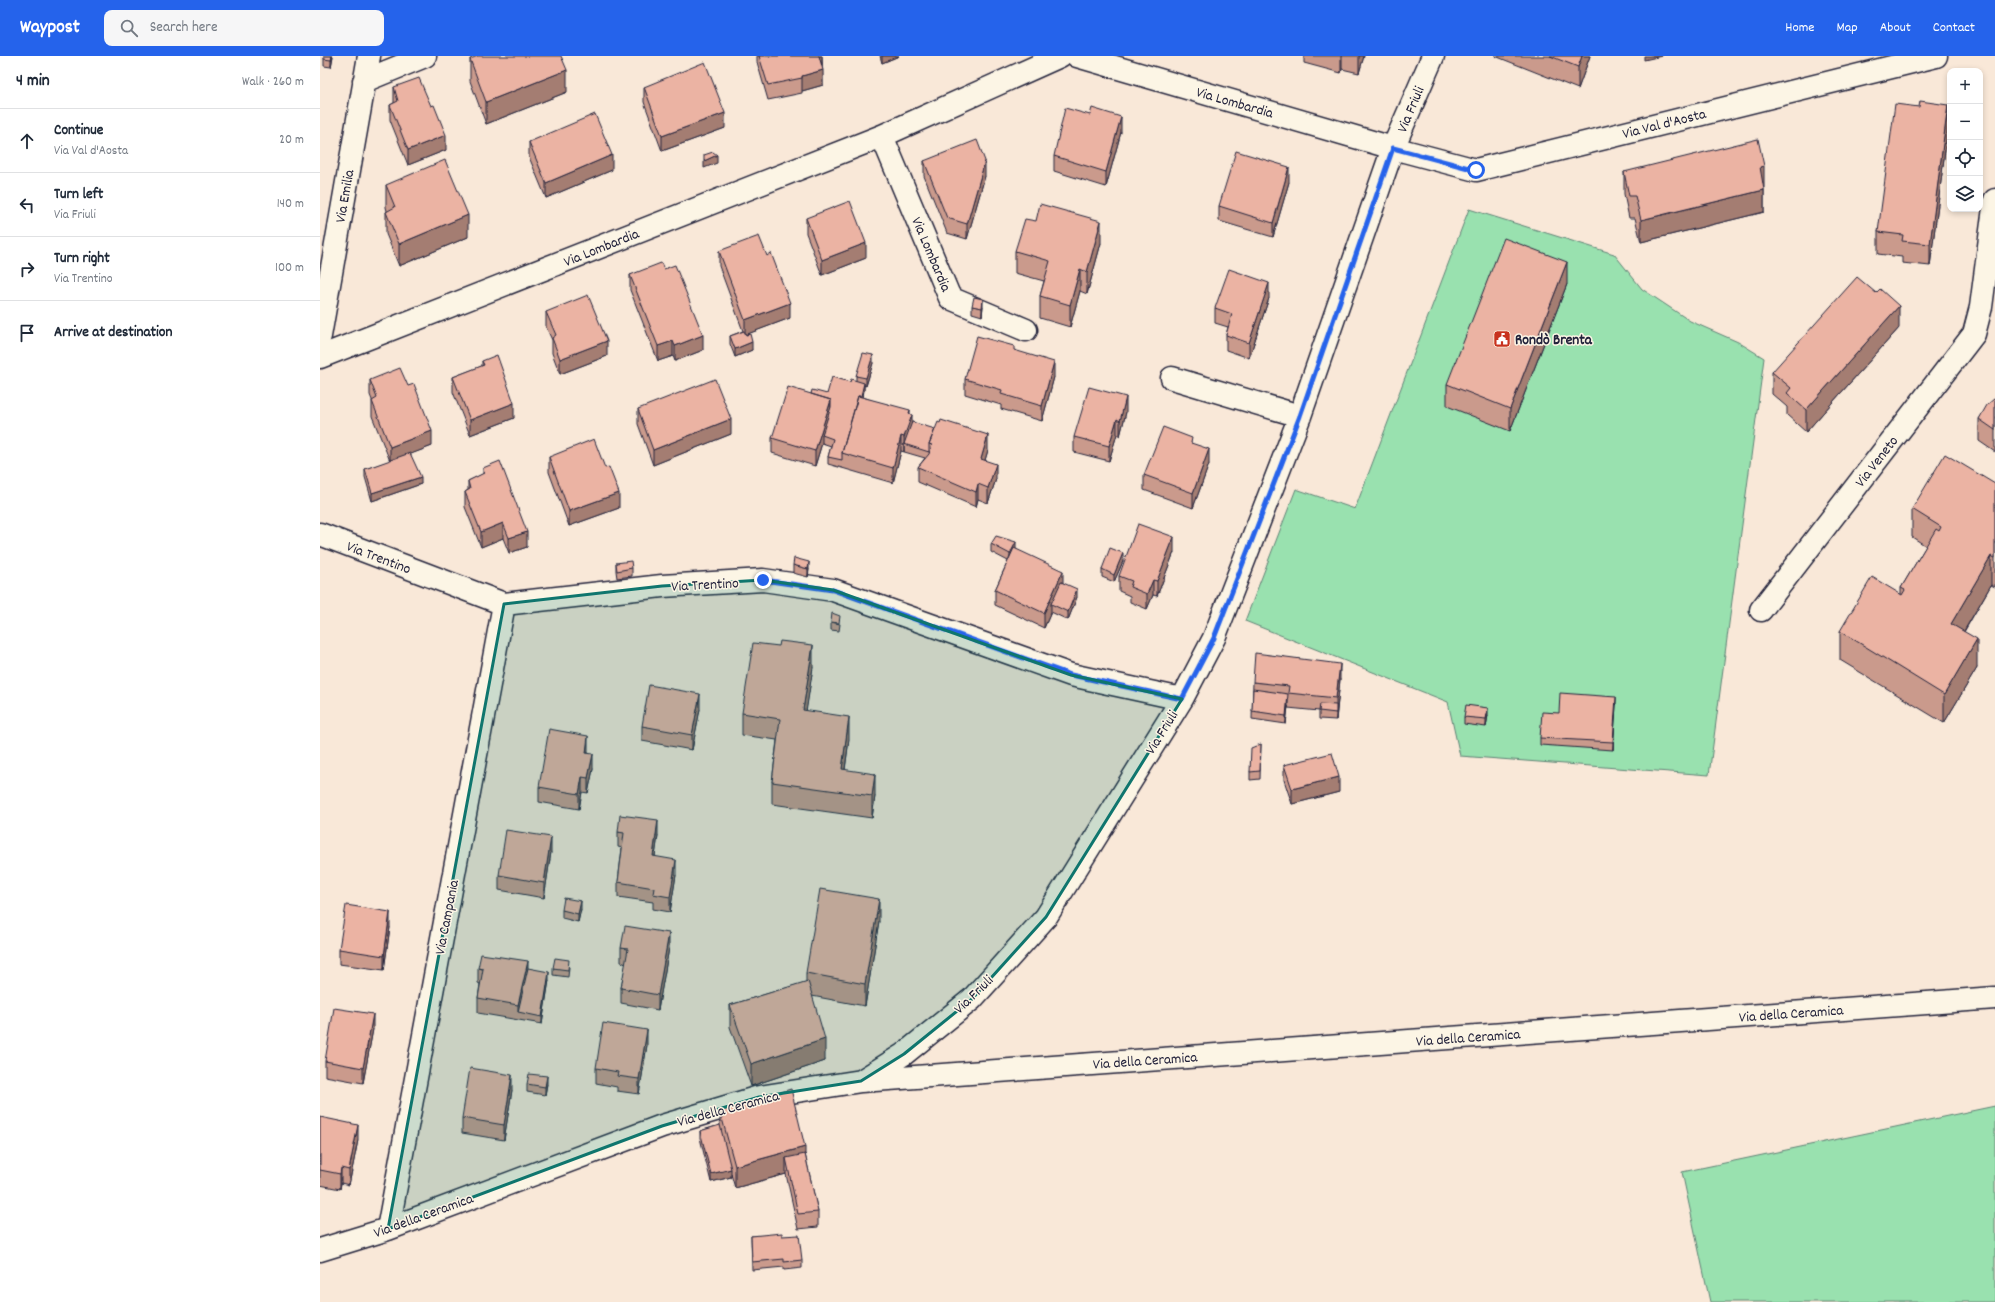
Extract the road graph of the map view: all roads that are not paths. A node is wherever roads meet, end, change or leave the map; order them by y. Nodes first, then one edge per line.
1 (368, 56) edge
2 (424, 56) edge
3 (1060, 56) edge
4 (1077, 56) edge
5 (1433, 56) edge
6 (1936, 56) edge
7 (364, 81) junction
8 (882, 136) junction
9 (1393, 148) junction
10 (1995, 200) edge
11 (1988, 311) edge
12 (1026, 330) dead end
13 (320, 336) edge
14 (320, 358) edge
15 (1172, 378) dead end
16 (1300, 416) junction
17 (320, 534) edge
18 (504, 604) junction
19 (1761, 610) dead end
20 (1182, 699) junction
21 (1995, 998) edge
22 (861, 1081) junction
23 (388, 1229) junction
24 (320, 1250) edge

1 - 7 street, Via Emilia
2 - 7 street
3 - 8 street, Via Lombardia
4 - 9 street, Via Lombardia
5 - 9 street, Via Friuli
6 - 9 street, Via Val d'Aosta
7 - 13 street, Via Emilia
8 - 12 street, Via Lombardia
8 - 14 street, Via Lombardia
9 - 16 street, Via Friuli
10 - 11 street, Via Veneto
11 - 19 street, Via Veneto
15 - 16 street
16 - 20 street, Via Friuli
17 - 18 street, Via Trentino
18 - 20 street, Via Trentino
18 - 23 street, Via Campania
20 - 22 street, Via Friuli
21 - 22 street, Via della Ceramica
22 - 23 street, Via della Ceramica
23 - 24 street, Via della Ceramica

